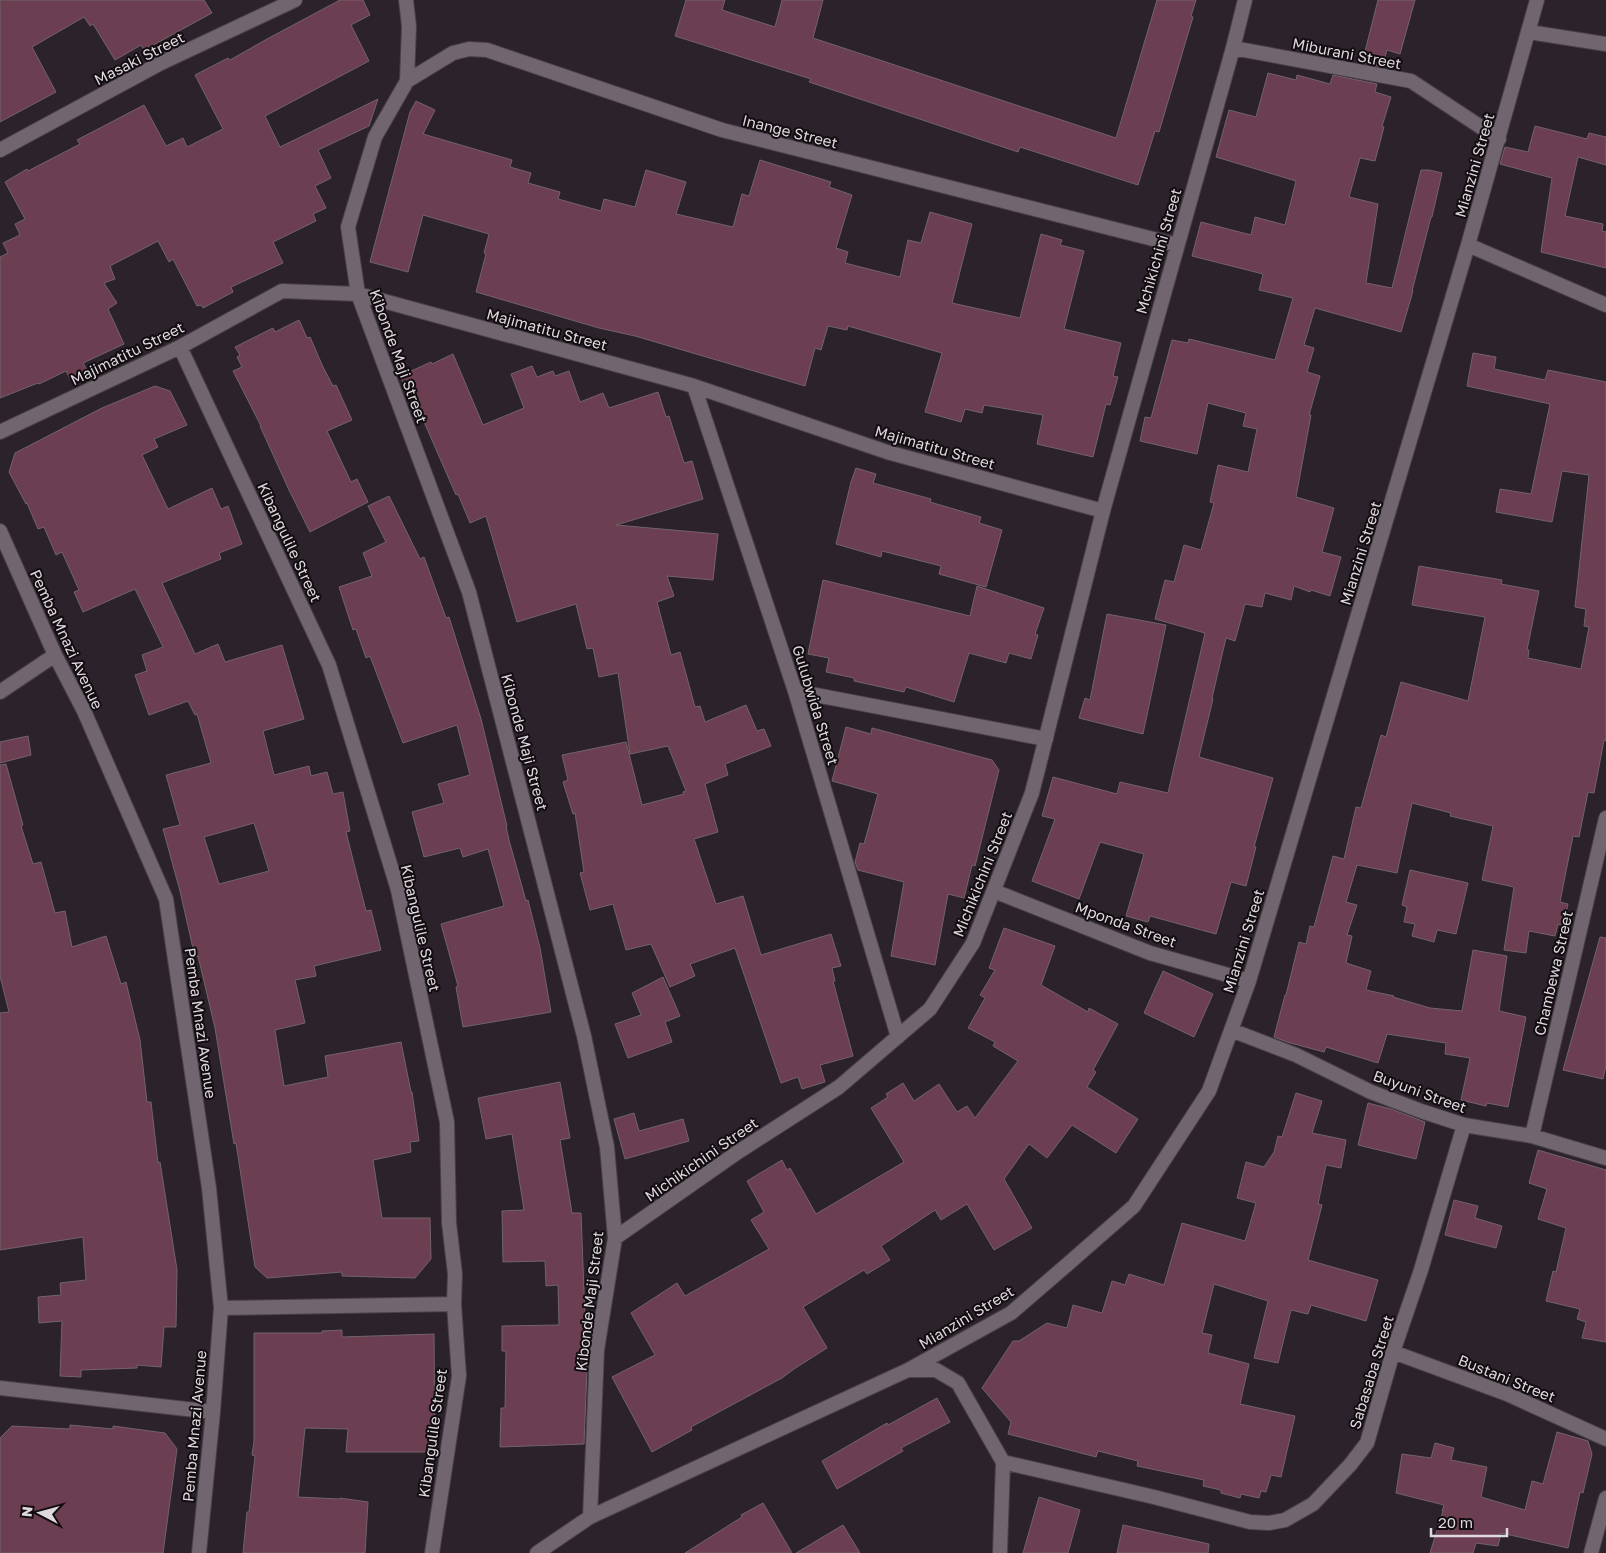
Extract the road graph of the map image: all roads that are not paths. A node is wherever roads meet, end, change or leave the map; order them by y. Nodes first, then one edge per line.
1 (295, 0) edge
2 (406, 0) edge
3 (1245, 0) edge
4 (1538, 0) edge
5 (1528, 32) junction
6 (1606, 44) edge
7 (1233, 48) junction
8 (407, 81) junction
9 (1498, 139) junction
10 (0, 150) edge
11 (1177, 245) junction
12 (1468, 246) junction
13 (358, 294) junction
14 (1606, 305) edge
15 (180, 346) junction
16 (694, 386) junction
17 (0, 432) edge
18 (1102, 511) junction
19 (0, 531) edge
20 (55, 655) junction
21 (795, 691) junction
22 (0, 692) edge
23 (1046, 739) junction
24 (1606, 818) edge
25 (994, 891) junction
26 (1249, 981) junction
27 (1231, 1030) junction
28 (898, 1037) junction
29 (1464, 1125) junction
30 (1532, 1136) junction
31 (1606, 1158) edge
32 (616, 1238) junction
33 (454, 1304) junction
34 (220, 1308) junction
35 (1393, 1352) junction
36 (908, 1370) junction
37 (0, 1388) edge
38 (213, 1412) junction
39 (1606, 1439) edge
40 (1003, 1462) junction
41 (1606, 1498) edge
42 (590, 1517) junction
43 (199, 1553) edge
44 (432, 1553) edge
45 (537, 1553) edge
46 (1000, 1553) edge
47 (1591, 1553) edge

1 - 10 street, Masaki Street
2 - 8 street, Kibonde Maji Street
3 - 7 street, Mchikichini Street
4 - 5 street, Mianzini Street
5 - 6 street
5 - 9 street, Mianzini Street
7 - 9 street, Miburani Street
7 - 11 street, Mchikichini Street
8 - 11 street, Inange Street
8 - 13 street, Kibonde Maji Street
9 - 12 street, Mianzini Street
11 - 18 street, Mchikichini Street
12 - 14 street
12 - 26 street, Mianzini Street
13 - 15 street, Majimatitu Street
13 - 16 street, Majimatitu Street
13 - 32 street, Kibonde Maji Street
15 - 17 street, Majimatitu Street
15 - 33 street, Kibangulile Street
16 - 18 street, Majimatitu Street
16 - 21 street, Gulubwida Street
18 - 23 street, Michikichini Street
19 - 20 street, Pemba Mnazi Avenue
20 - 22 street
20 - 34 street, Pemba Mnazi Avenue
21 - 23 street
21 - 28 street, Gulubwida Street
23 - 25 street, Michikichini Street
24 - 30 street, Chambewa Street
25 - 26 street, Mponda Street
25 - 28 street, Michikichini Street
26 - 27 street, Mianzini Street
27 - 29 street, Buyuni Street
27 - 36 street, Mianzini Street
28 - 32 street, Michikichini Street
29 - 30 street, Buyuni Street
29 - 35 street, Sabasaba Street
30 - 31 street, Buyuni Street
32 - 42 street, Kibonde Maji Street
33 - 34 street
33 - 44 street, Kibangulile Street
34 - 38 street, Pemba Mnazi Avenue
35 - 39 street, Bustani Street
35 - 40 street, Sabasaba Street
36 - 40 street
36 - 42 street, Mianzini Street
37 - 38 street
38 - 43 street, Pemba Mnazi Avenue
40 - 46 street
41 - 47 street
42 - 45 street, Mianzini Street

